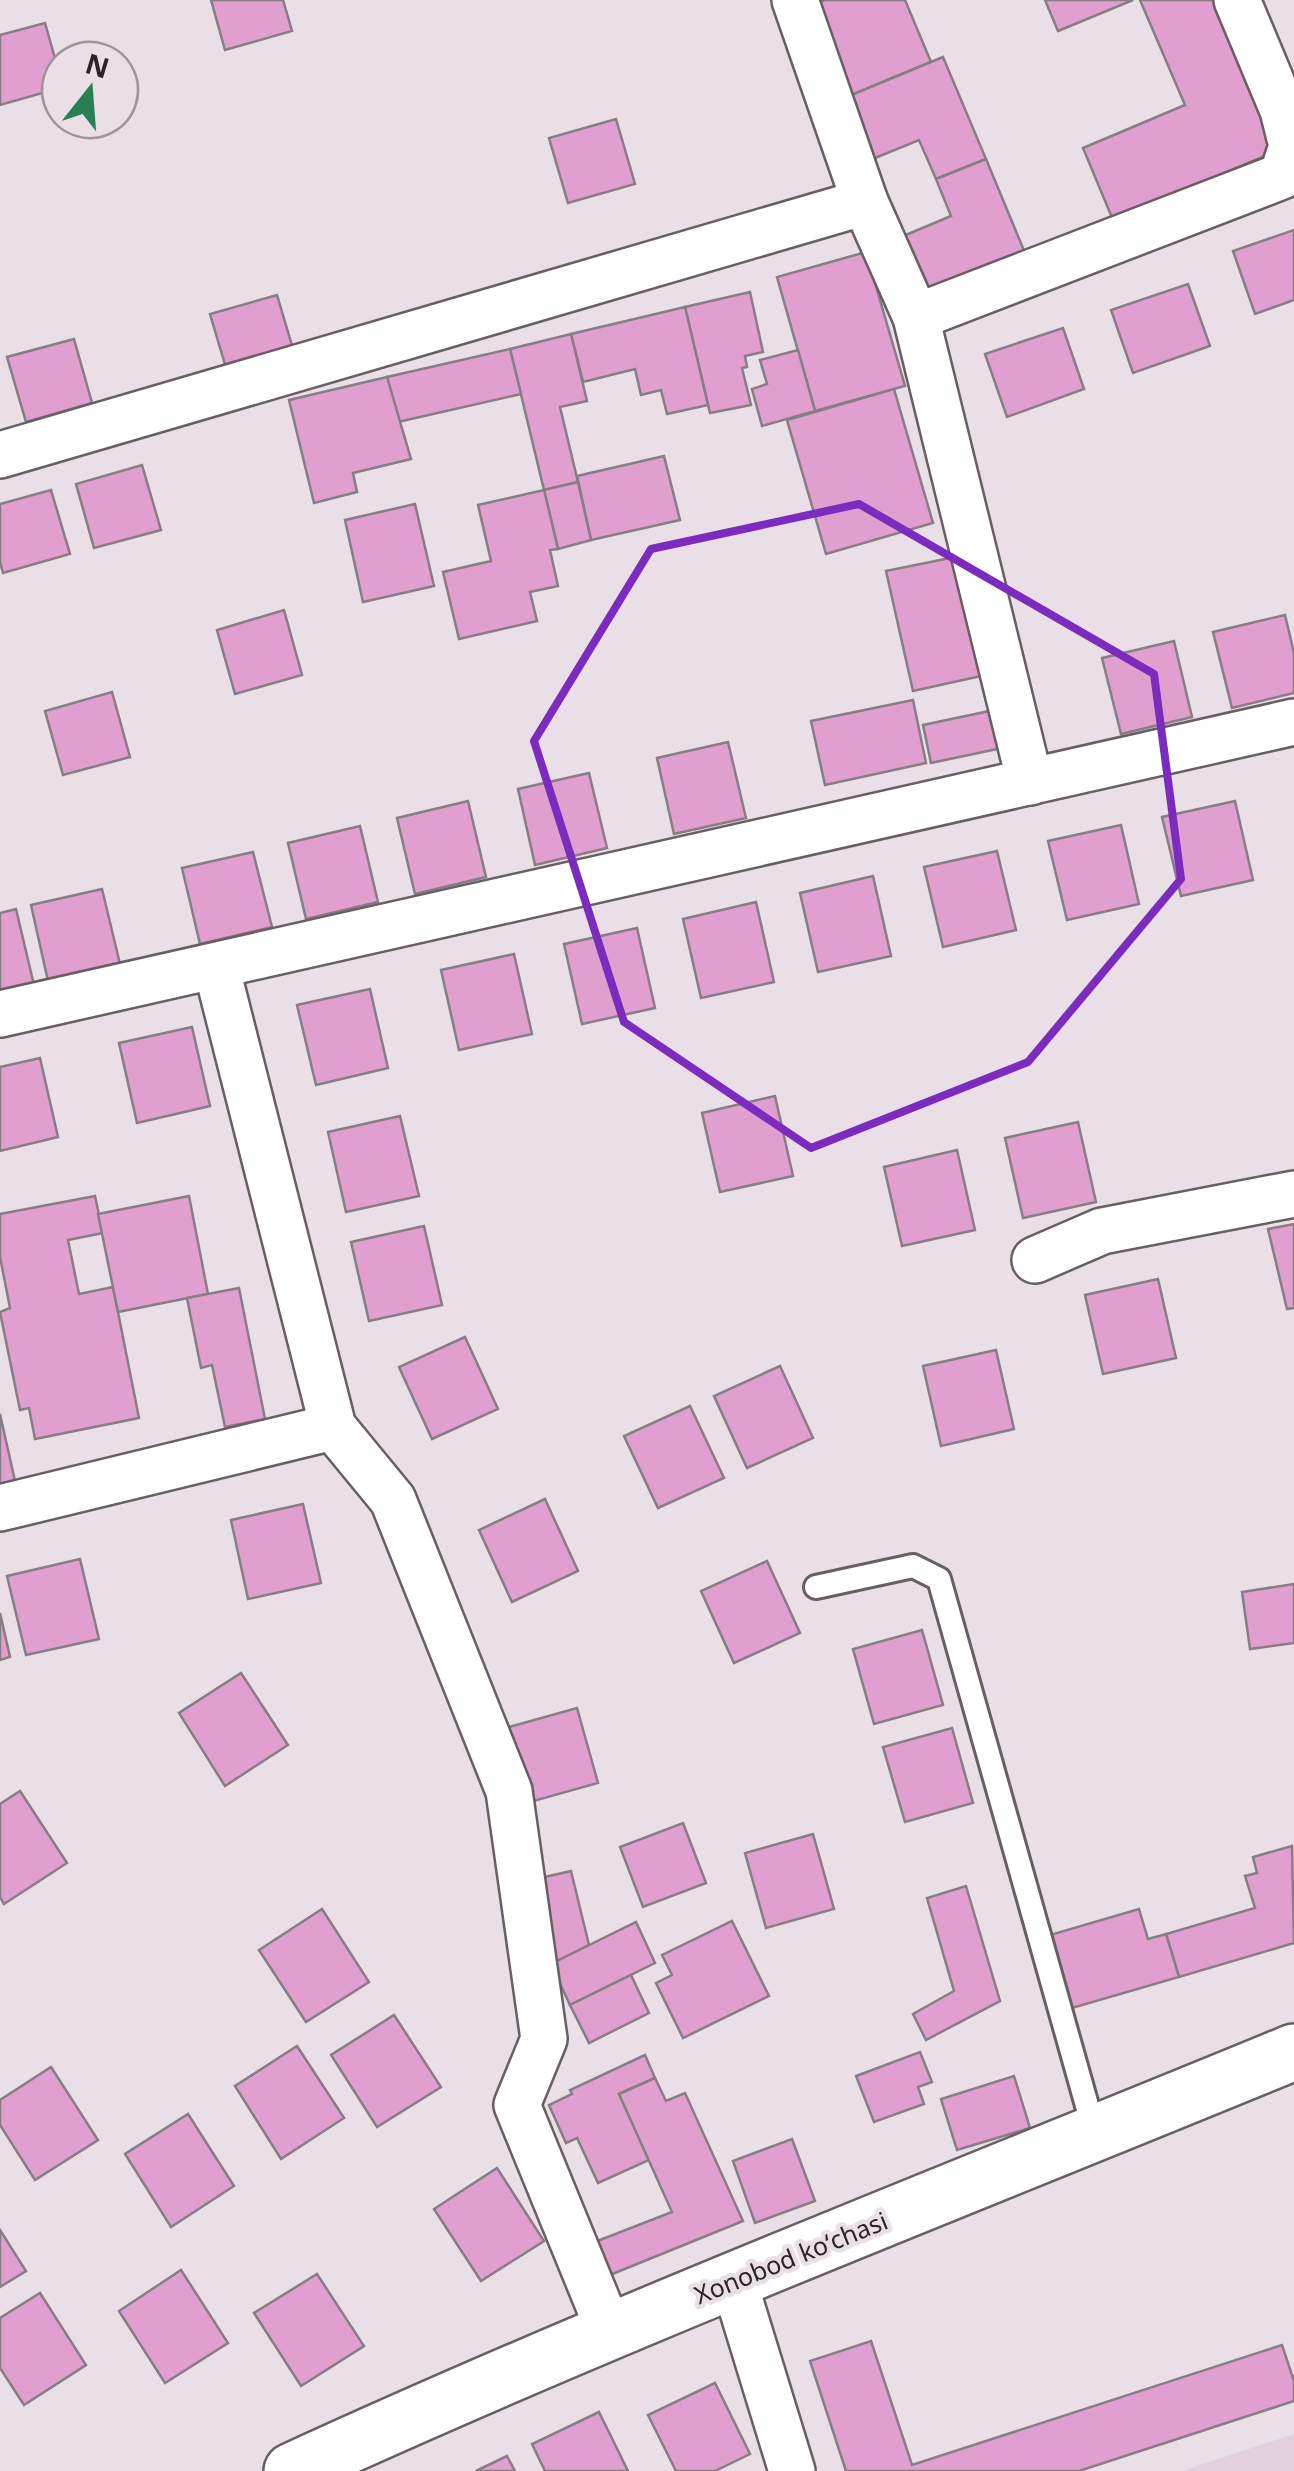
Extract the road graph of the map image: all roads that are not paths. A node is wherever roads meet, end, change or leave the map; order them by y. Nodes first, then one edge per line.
1 (794, 0) edge
2 (1237, 0) edge
3 (866, 202) junction
4 (916, 317) junction
5 (1, 452) edge
6 (1294, 722) edge
7 (1030, 782) junction
8 (216, 966) junction
9 (0, 1014) edge
10 (1294, 1194) edge
11 (1035, 1260) dead end
12 (333, 1427) junction
13 (0, 1508) edge
14 (816, 1588) dead end
15 (1294, 2052) edge
16 (1094, 2134) junction
17 (734, 2282) junction
18 (608, 2330) junction
19 (292, 2471) edge
20 (792, 2471) edge

1 - 3 street
2 - 4 street
3 - 4 street
3 - 5 street
4 - 7 street
6 - 7 street
7 - 8 street
8 - 9 street
8 - 12 street
10 - 11 street
12 - 13 street
12 - 18 street
14 - 16 lane
15 - 16 main road, Xonobod koʻchasi
16 - 17 main road, Xonobod koʻchasi
17 - 18 main road, Xonobod koʻchasi
17 - 20 street
18 - 19 main road, Xonobod koʻchasi

